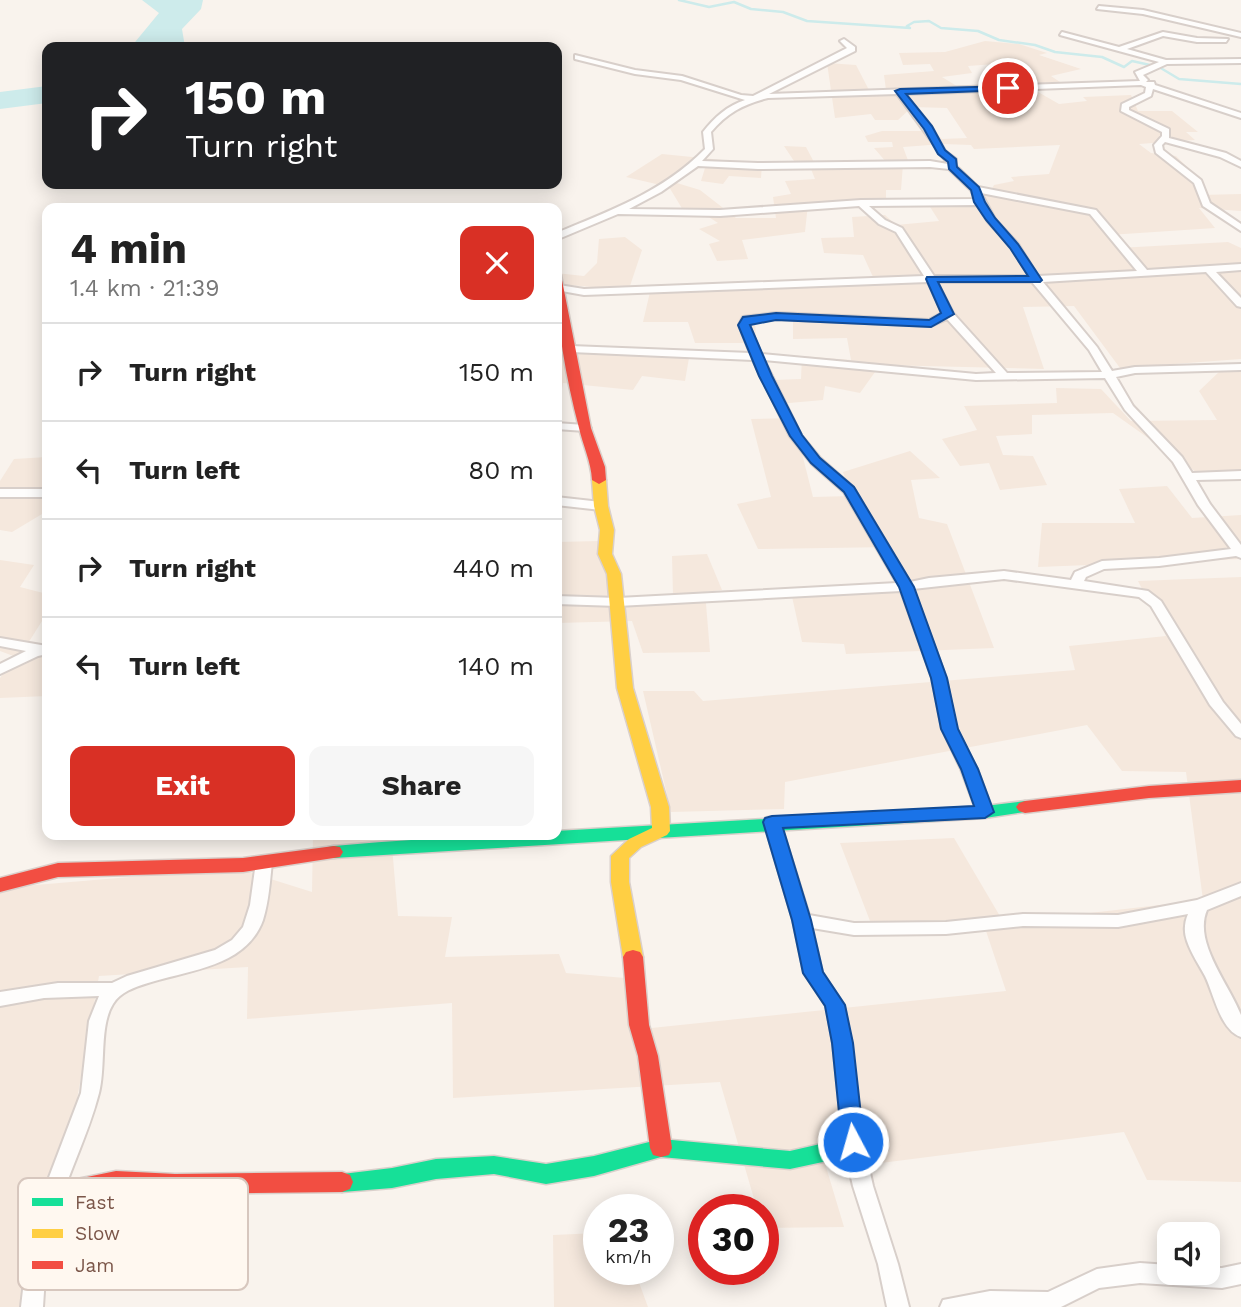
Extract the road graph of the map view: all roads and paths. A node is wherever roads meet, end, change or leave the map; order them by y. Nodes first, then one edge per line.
1 (1098, 8) dead end
2 (1062, 34) dead end
3 (1240, 36) edge
4 (844, 41) dead end
5 (1118, 50) junction
6 (578, 57) dead end
7 (1241, 61) edge
8 (1166, 62) junction
9 (1147, 83) junction
10 (900, 91) junction
11 (754, 98) junction
12 (1241, 116) edge
13 (1163, 139) junction
14 (697, 163) junction
15 (1241, 164) edge
16 (952, 167) junction
17 (975, 189) junction
18 (979, 202) junction
19 (861, 203) junction
20 (614, 211) junction
21 (1241, 228) edge
22 (562, 234) edge
23 (1241, 267) edge
24 (1207, 268) junction
25 (1143, 272) junction
26 (931, 279) junction
27 (1036, 280) junction
28 (562, 284) edge
29 (562, 302) edge
30 (1241, 304) edge
31 (948, 314) junction
32 (571, 349) junction
33 (758, 356) junction
34 (1241, 367) edge
35 (1003, 375) junction
36 (1109, 375) junction
37 (562, 426) edge
38 (585, 428) junction
39 (1241, 475) edge
40 (1189, 477) junction
41 (0, 492) edge
42 (42, 494) edge
43 (562, 502) edge
44 (601, 506) junction
45 (1240, 553) edge
46 (1076, 584) junction
47 (906, 587) junction
48 (562, 600) edge
49 (618, 603) junction
50 (0, 642) edge
51 (42, 649) edge
52 (42, 651) edge
53 (0, 670) edge
54 (1241, 733) edge
55 (1241, 786) edge
56 (985, 812) junction
57 (772, 822) junction
58 (661, 831) junction
59 (562, 837) edge
60 (506, 840) edge
61 (264, 862) junction
62 (0, 885) edge
63 (1241, 889) edge
64 (1200, 906) junction
65 (802, 920) junction
66 (117, 990) junction
67 (0, 999) edge
68 (1241, 1030) edge
69 (853, 1142) junction
70 (661, 1147) junction
71 (59, 1178) edge
72 (248, 1183) edge
73 (1241, 1274) edge
74 (897, 1307) edge
75 (951, 1307) edge

1 - 3 street
2 - 5 street
3 - 5 street
4 - 11 street
5 - 8 street
6 - 11 street
7 - 8 street
8 - 9 street
9 - 10 street
9 - 12 street
9 - 13 street
10 - 11 street
10 - 16 street
11 - 14 street
13 - 15 street
13 - 21 street
14 - 16 street
14 - 20 street
16 - 17 street
17 - 18 street
17 - 25 street
18 - 19 street
18 - 27 street
19 - 20 street
19 - 26 street
20 - 22 street
23 - 24 street
24 - 25 street
24 - 30 street
25 - 27 street
26 - 27 street
26 - 28 street
26 - 31 street
27 - 36 street
29 - 32 street
31 - 33 street
31 - 35 street
32 - 33 street
32 - 38 street
33 - 35 street
33 - 47 street
34 - 36 street
35 - 36 street
36 - 40 street
37 - 38 street
38 - 44 street
39 - 40 street
40 - 45 street
41 - 42 street
43 - 44 street
44 - 49 street
45 - 46 street
46 - 47 street
46 - 54 street
47 - 49 street
47 - 56 street
48 - 49 street
49 - 58 street
50 - 51 street
52 - 53 street
55 - 56 street
56 - 57 street
57 - 58 street
57 - 65 street
58 - 59 street
58 - 70 street
60 - 61 street
61 - 62 street
61 - 66 street
63 - 64 street
64 - 65 street
64 - 68 street
65 - 69 street
66 - 67 street
66 - 71 street
69 - 70 street
69 - 74 street
70 - 72 street
73 - 75 street

